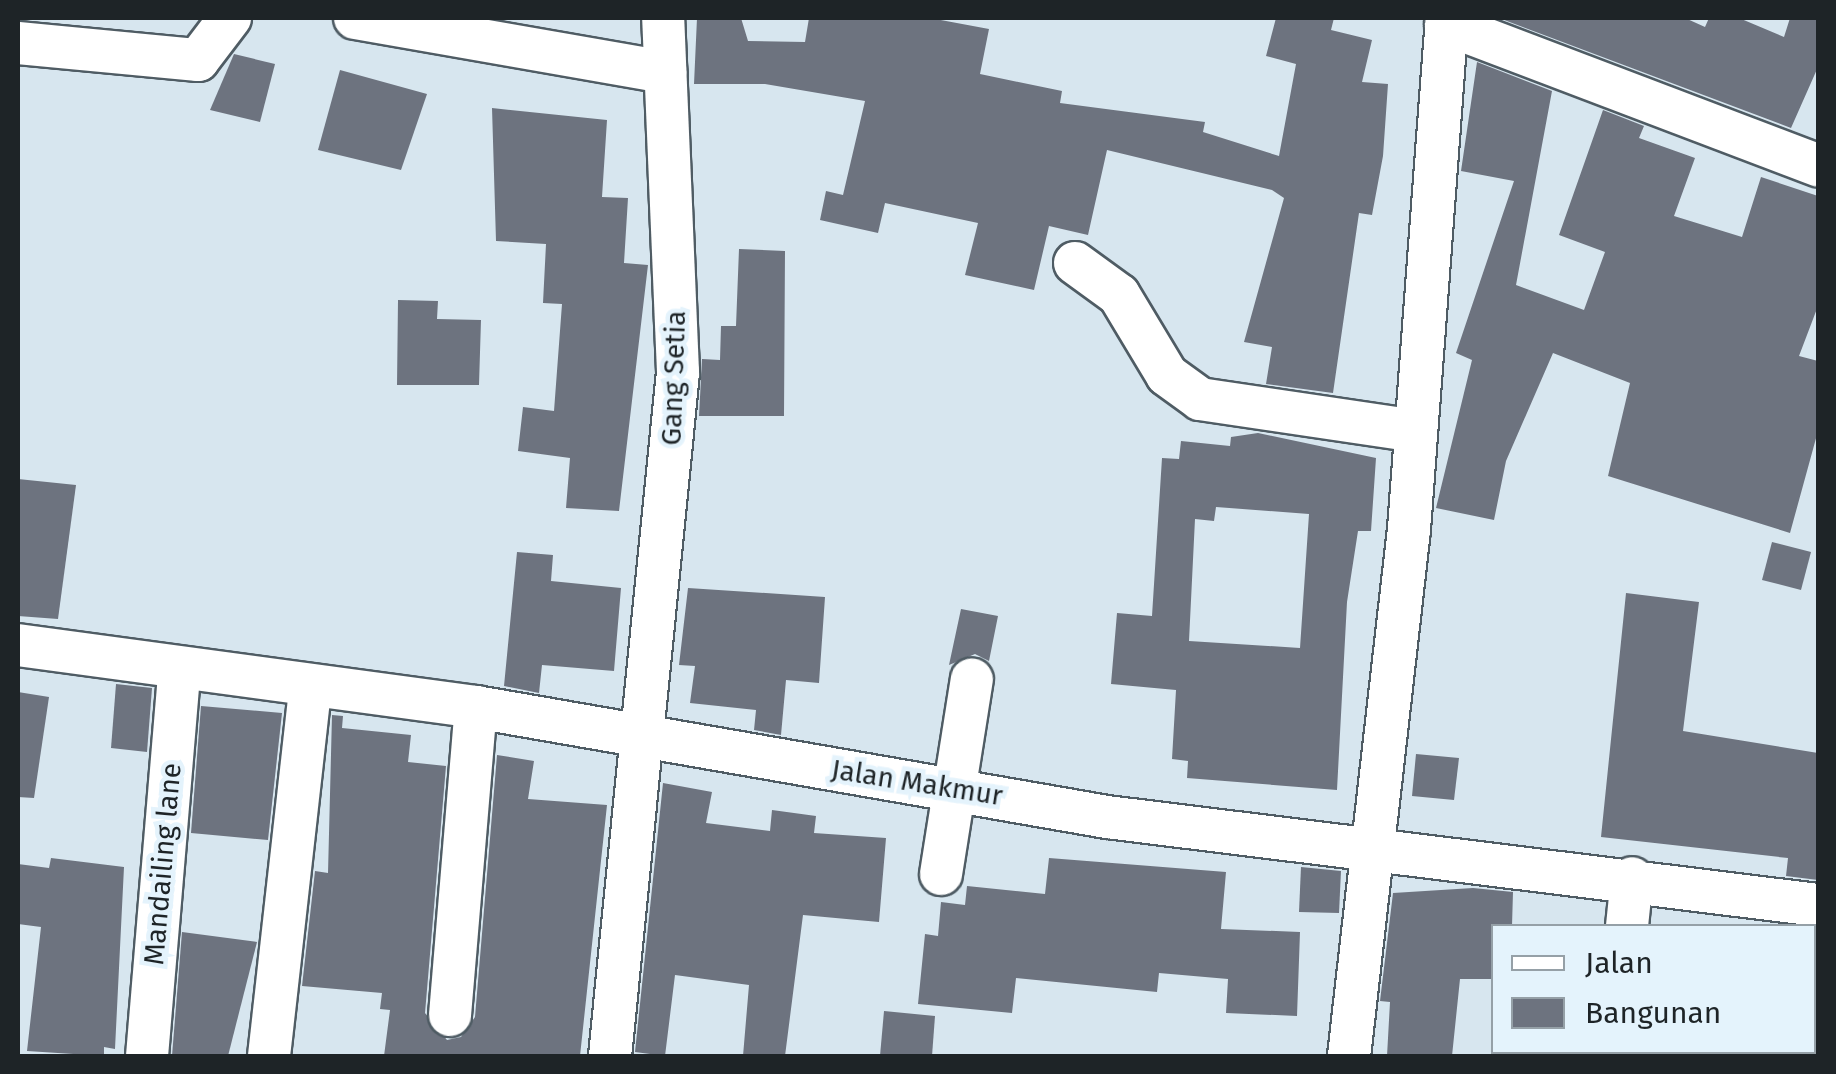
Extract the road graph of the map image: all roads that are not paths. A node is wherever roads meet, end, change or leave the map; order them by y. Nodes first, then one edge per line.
1 (230, 18) edge
2 (355, 18) edge
3 (663, 18) edge
4 (1447, 21) edge
5 (18, 44) edge
6 (665, 72) junction
7 (1818, 165) edge
8 (1076, 263) dead end
9 (1416, 431) junction
10 (18, 646) edge
11 (179, 670) junction
12 (972, 679) dead end
13 (310, 688) junction
14 (476, 708) junction
15 (648, 738) junction
16 (952, 788) junction
17 (1374, 844) junction
18 (941, 874) dead end
19 (1632, 878) junction
20 (1818, 906) edge
21 (1760, 912) edge
22 (1627, 924) edge
23 (450, 1014) dead end
24 (147, 1056) edge
25 (269, 1056) edge
26 (610, 1056) edge
27 (1349, 1056) edge

1 - 5 street
2 - 6 street
3 - 6 street, Gang Setia
4 - 7 street
4 - 9 street
6 - 15 street, Gang Setia
8 - 9 street
9 - 17 street
10 - 11 street, Jalan Makmur
11 - 13 street, Jalan Makmur
11 - 24 street, Mandailing lane
12 - 16 street
13 - 14 street, Jalan Makmur
13 - 25 street
14 - 15 street, Jalan Makmur
14 - 23 street
15 - 16 street, Jalan Makmur
15 - 26 street, Gang Setia
16 - 17 street, Jalan Makmur
16 - 18 street
17 - 19 street, Jalan Makmur
17 - 27 street
19 - 21 street, Jalan Makmur
19 - 22 street
20 - 21 street, Jalan Makmur

